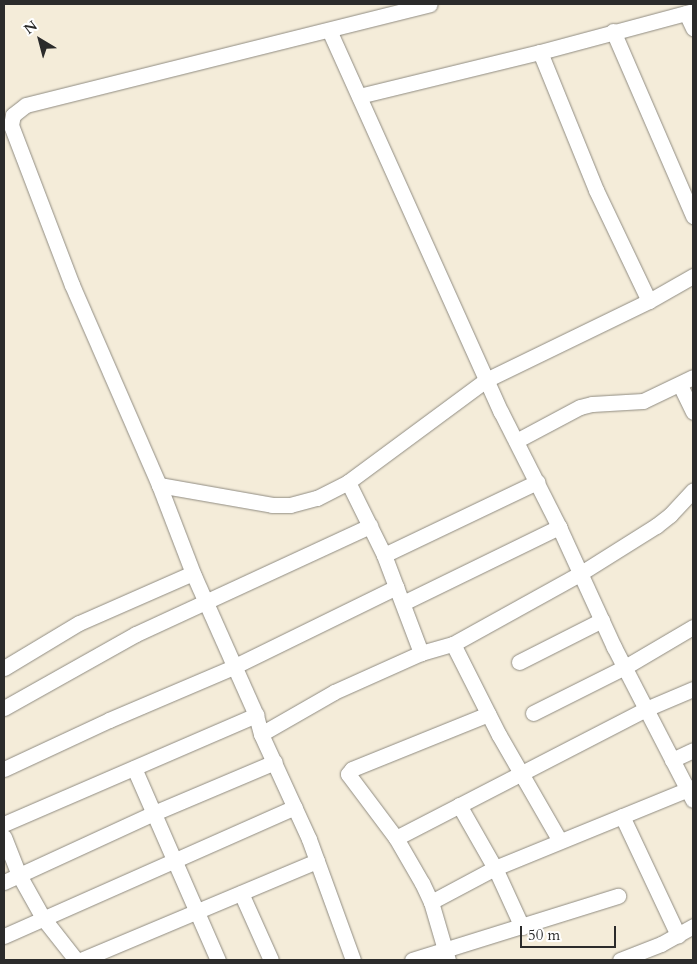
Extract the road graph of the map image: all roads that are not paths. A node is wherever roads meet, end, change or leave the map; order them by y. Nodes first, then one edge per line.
1 (430, 4) edge
2 (690, 12) edge
3 (693, 28) edge
4 (329, 30) junction
5 (613, 31) junction
6 (540, 52) junction
7 (359, 96) junction
8 (8, 116) edge
9 (686, 181) edge
10 (693, 216) edge
11 (693, 276) edge
12 (649, 301) junction
13 (693, 376) edge
14 (486, 380) junction
15 (680, 385) junction
16 (693, 412) edge
17 (516, 441) junction
18 (348, 482) junction
19 (537, 482) junction
20 (158, 485) junction
21 (693, 490) edge
22 (370, 526) junction
23 (559, 527) junction
24 (384, 555) junction
25 (193, 573) junction
26 (581, 573) junction
27 (396, 587) junction
28 (205, 601) junction
29 (402, 603) junction
30 (602, 620) junction
31 (693, 627) edge
32 (452, 644) junction
33 (421, 653) junction
34 (520, 662) dead end
35 (233, 667) junction
36 (4, 668) edge
37 (625, 668) junction
38 (693, 689) edge
39 (4, 708) edge
40 (646, 709) junction
41 (533, 713) dead end
42 (488, 714) junction
43 (256, 715) junction
44 (262, 734) junction
45 (693, 750) edge
46 (672, 760) junction
47 (275, 762) junction
48 (134, 768) junction
49 (4, 769) edge
50 (521, 773) junction
51 (691, 792) edge
52 (459, 805) junction
53 (295, 807) junction
54 (154, 813) junction
55 (622, 816) junction
56 (4, 824) edge
57 (4, 837) edge
58 (396, 838) junction
59 (560, 841) junction
60 (175, 861) junction
61 (317, 861) junction
62 (495, 868) junction
63 (19, 875) junction
64 (4, 882) edge
65 (241, 893) junction
66 (618, 896) dead end
67 (431, 902) junction
68 (197, 910) junction
69 (43, 918) junction
70 (693, 926) edge
71 (522, 927) junction
72 (678, 934) junction
73 (4, 936) edge
74 (447, 955) edge
75 (76, 960) edge
76 (80, 960) edge
77 (218, 960) edge
78 (271, 960) edge
79 (351, 960) edge
80 (412, 960) edge
81 (620, 960) edge

1 - 4 street
2 - 3 street
2 - 5 street
4 - 7 street
4 - 8 street
5 - 6 street
5 - 9 street
6 - 7 street
6 - 12 street
7 - 14 street
8 - 20 street
9 - 10 street
11 - 12 street
12 - 14 street
13 - 15 street
14 - 17 street
14 - 18 street
15 - 16 street
15 - 17 street
17 - 19 street
18 - 20 street
18 - 22 street
19 - 23 street
19 - 24 street
20 - 25 street
21 - 26 street
22 - 24 street
22 - 28 street
23 - 26 street
23 - 29 street
24 - 27 street
25 - 28 street
25 - 36 street
26 - 30 street
26 - 32 street
27 - 29 street
27 - 35 street
28 - 35 street
28 - 39 street
29 - 33 street
30 - 34 street
30 - 37 street
31 - 37 street
32 - 33 street
32 - 42 street
33 - 44 street
35 - 43 street
35 - 49 street
37 - 40 street
37 - 41 street
38 - 40 street
40 - 46 street
40 - 50 street
42 - 50 street
42 - 58 street
43 - 44 street
43 - 48 street
44 - 47 street
45 - 46 street
46 - 51 street
47 - 53 street
47 - 54 street
48 - 54 street
48 - 56 street
50 - 52 street
50 - 59 street
51 - 55 street
52 - 58 street
52 - 62 street
53 - 60 street
53 - 61 street
54 - 60 street
54 - 63 street
55 - 59 street
55 - 72 street
57 - 63 street
58 - 67 street
59 - 62 street
60 - 68 street
60 - 69 street
61 - 65 street
61 - 79 street
62 - 67 street
62 - 71 street
63 - 64 street
63 - 69 street
65 - 68 street
65 - 78 street
66 - 71 street
67 - 74 street
68 - 76 street
68 - 77 street
69 - 73 street
69 - 75 street
70 - 72 street
71 - 74 street
72 - 81 street
74 - 80 street

